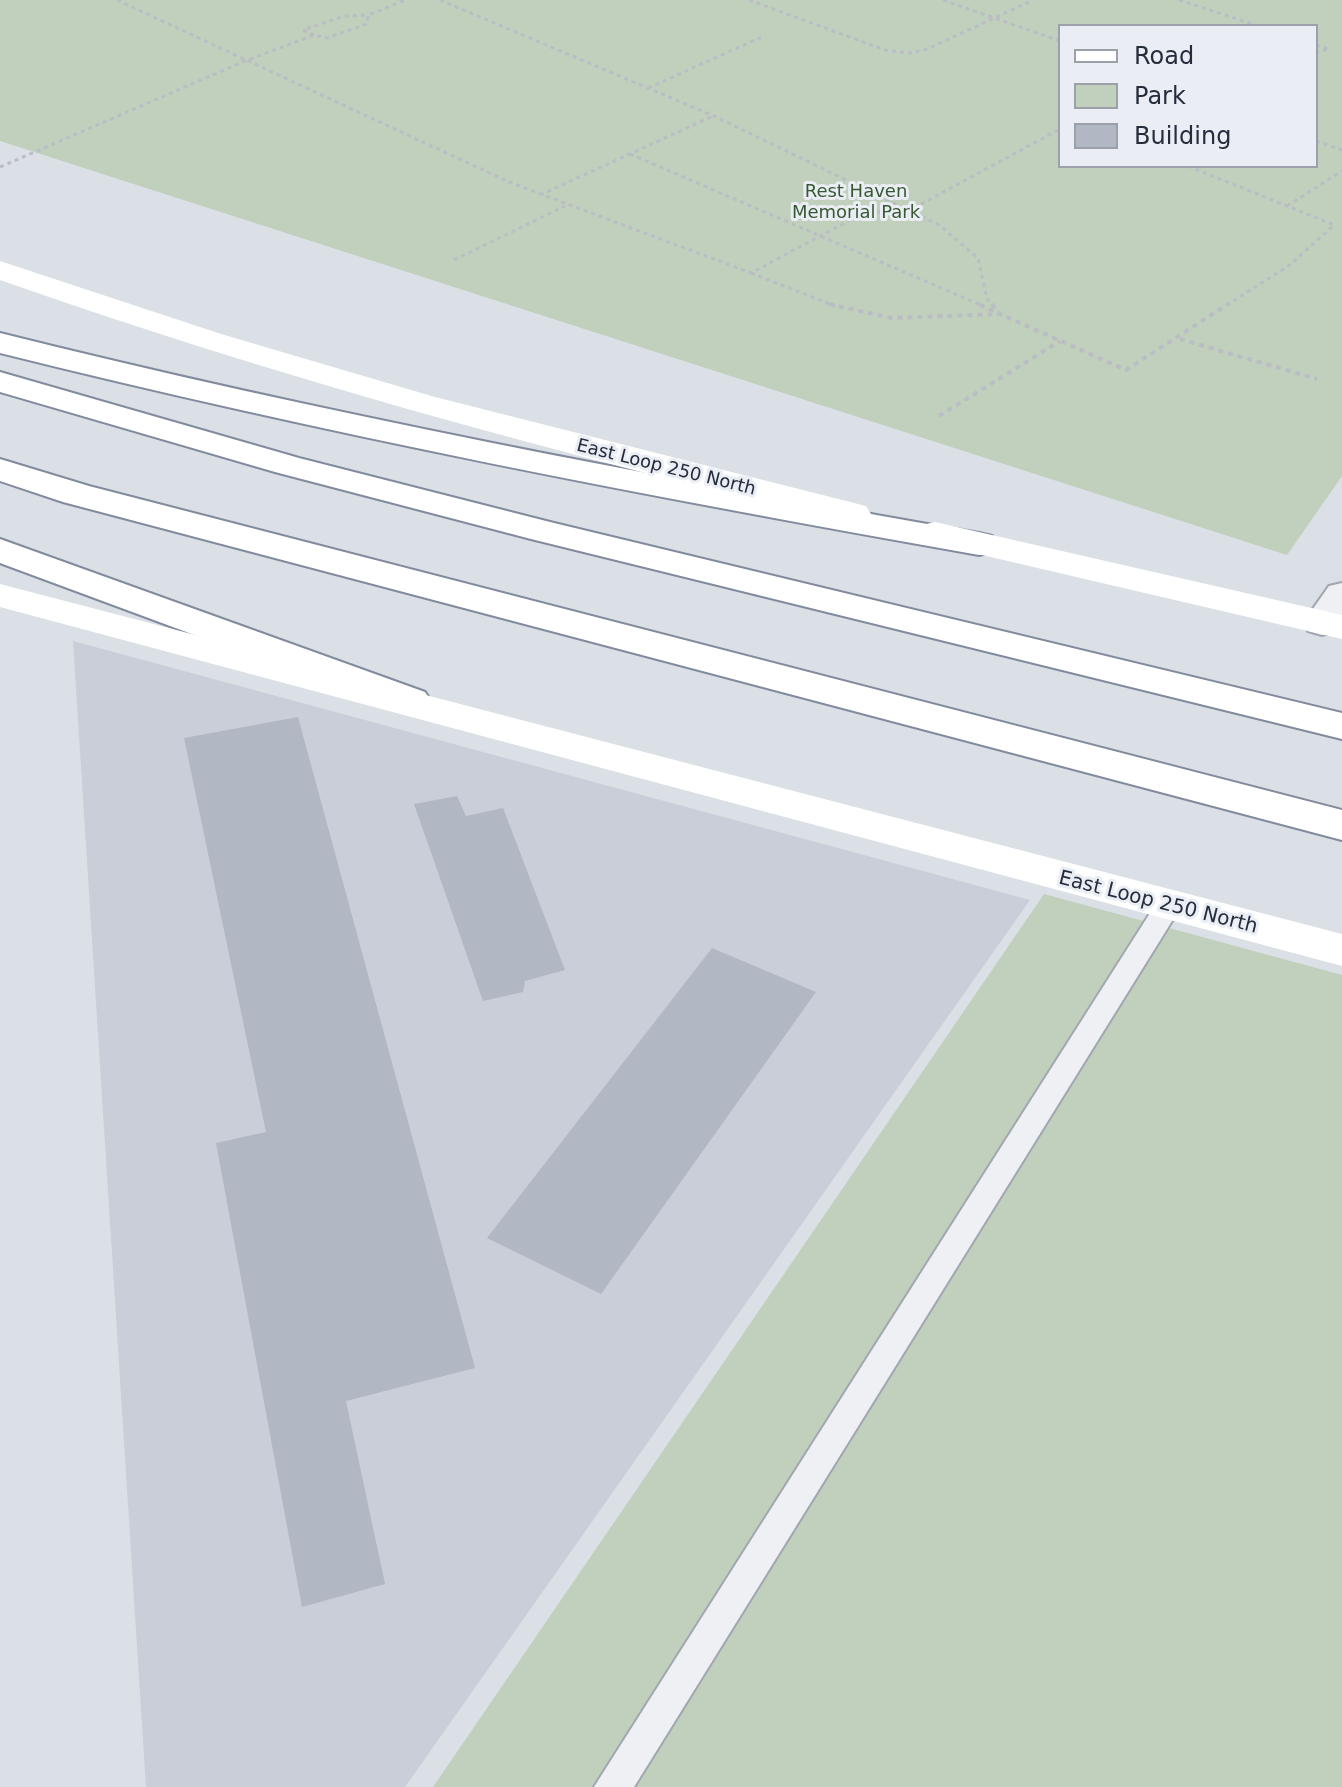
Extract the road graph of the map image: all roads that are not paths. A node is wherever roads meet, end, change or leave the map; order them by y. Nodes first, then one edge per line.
1 (0, 270) edge
2 (0, 343) edge
3 (0, 382) edge
4 (0, 469) edge
5 (979, 544) junction
6 (0, 550) edge
7 (0, 595) edge
8 (1335, 615) edge
9 (411, 701) junction
10 (1342, 726) edge
11 (1342, 825) edge
12 (1168, 906) junction
13 (1342, 950) edge
14 (613, 1787) edge

1 - 5 main road, East Loop 250 North
2 - 5 main road
3 - 10 main road
4 - 11 main road
5 - 8 main road, East Loop 250 North
6 - 9 main road
7 - 9 main road, East Loop 250 North
9 - 12 main road, East Loop 250 North
12 - 13 main road, East Loop 250 North
12 - 14 lane

